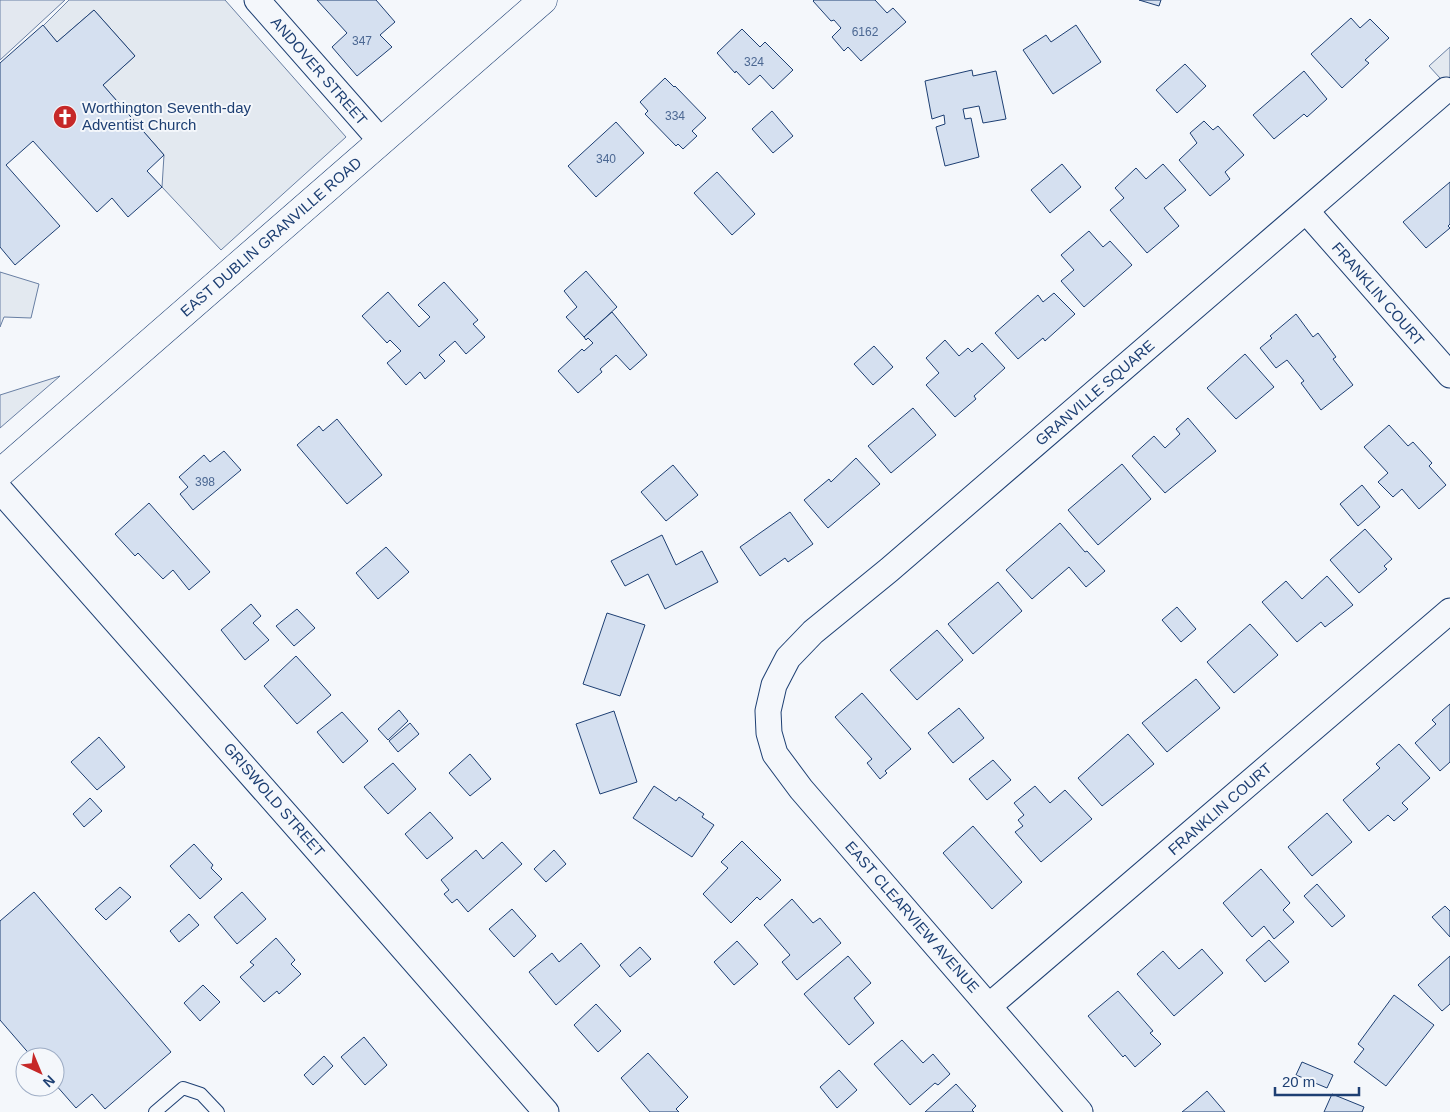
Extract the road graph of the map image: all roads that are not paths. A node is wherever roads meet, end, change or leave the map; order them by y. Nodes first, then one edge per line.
1 (257, 0) edge
2 (542, 0) edge
3 (1446, 90) dead end
4 (381, 141) junction
5 (1307, 212) junction
6 (1450, 375) edge
7 (0, 473) edge
8 (0, 490) edge
9 (1450, 612) edge
10 (768, 711) joint
11 (990, 1006) junction
12 (155, 1112) edge
13 (218, 1112) edge
14 (546, 1112) edge
15 (1080, 1112) edge

1 - 4 street, ANDOVER STREET
2 - 4 main road, EAST DUBLIN GRANVILLE ROAD
3 - 5 street, GRANVILLE SQUARE
4 - 7 main road, EAST DUBLIN GRANVILLE ROAD
5 - 6 street, FRANKLIN COURT
5 - 10 street, GRANVILLE SQUARE
8 - 14 street, GRISWOLD STREET
9 - 11 street, FRANKLIN COURT
10 - 11 street, EAST CLEARVIEW AVENUE
11 - 15 street, EAST CLEARVIEW AVENUE
12 - 13 lane

